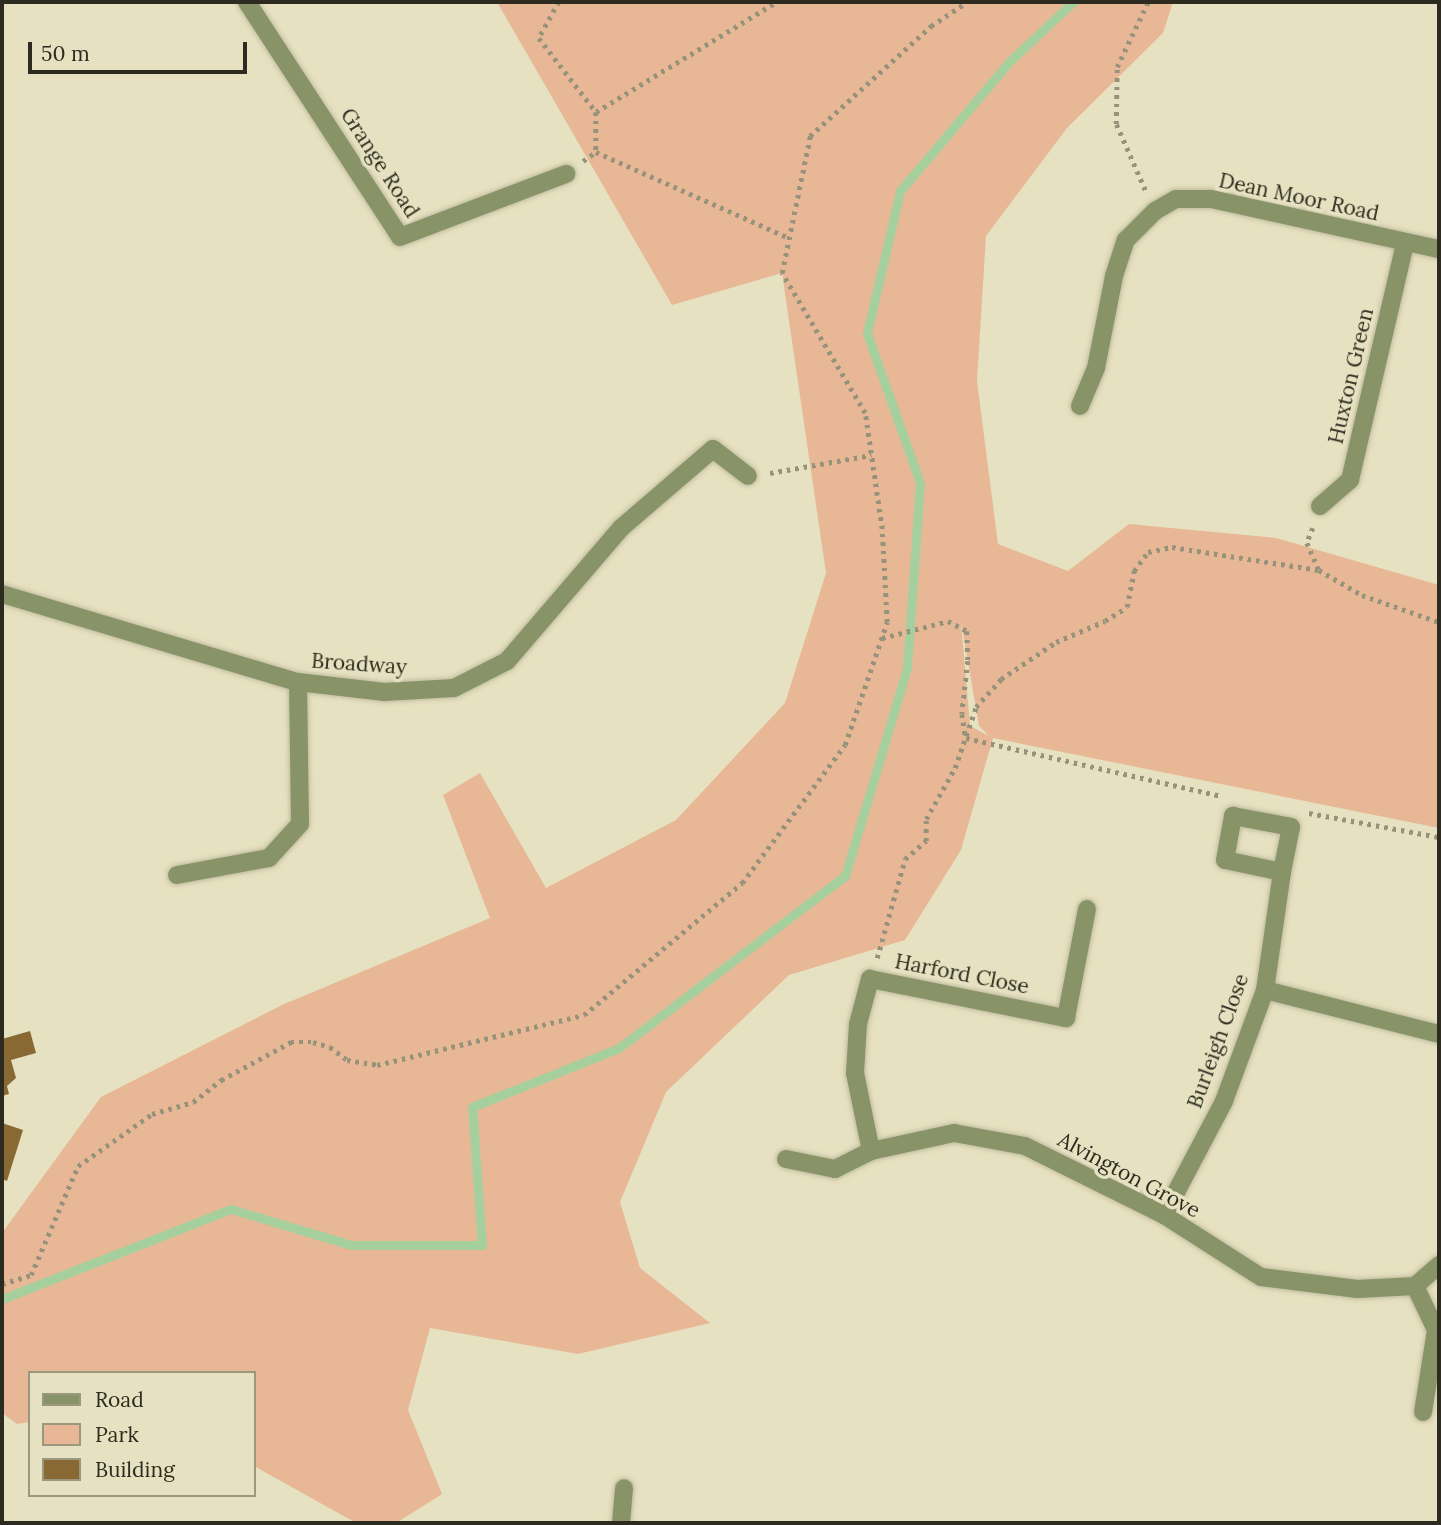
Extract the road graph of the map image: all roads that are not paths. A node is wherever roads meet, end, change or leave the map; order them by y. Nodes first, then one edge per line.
1 (247, 2) edge
2 (566, 174) road end
3 (1405, 244) junction
4 (1439, 249) edge
5 (1080, 406) dead end
6 (748, 477) road end
7 (1320, 506) road end
8 (2, 593) edge
9 (298, 682) junction
10 (1282, 872) dead end
11 (177, 875) dead end
12 (1087, 909) dead end
13 (1265, 990) junction
14 (1439, 1034) edge
15 (871, 1151) junction
16 (786, 1159) dead end
17 (1164, 1215) junction
18 (1439, 1265) edge
19 (1415, 1286) junction
20 (1423, 1412) dead end
21 (624, 1488) dead end
22 (621, 1523) edge

1 - 2 street, Grange Road
3 - 4 street, Dean Moor Road
3 - 5 street, Dean Moor Road
3 - 7 street, Huxton Green
6 - 9 street, Broadway
8 - 9 street, Broadway
9 - 11 street
10 - 13 street, Burleigh Close
12 - 15 street, Harford Close
13 - 14 street
13 - 17 street, Burleigh Close
15 - 16 street, Alvington Grove
15 - 17 street, Alvington Grove
17 - 19 street, Alvington Grove
18 - 19 street
19 - 20 street
21 - 22 street

